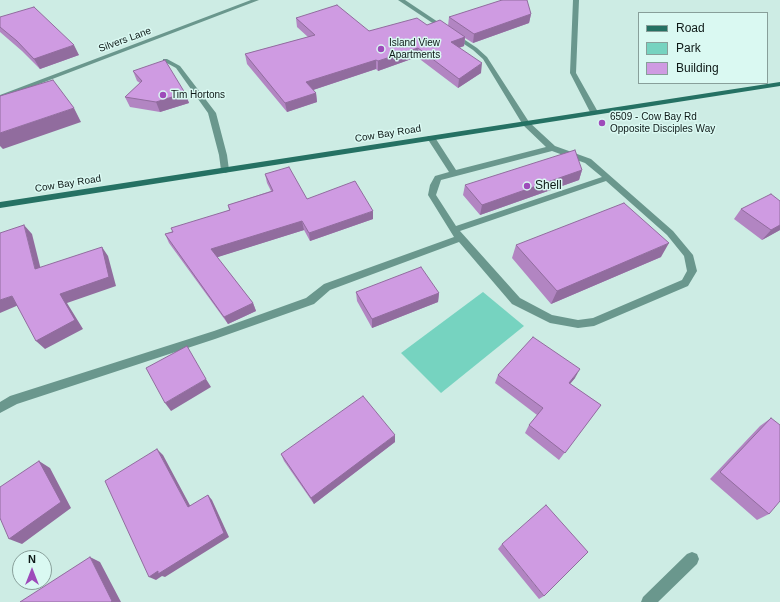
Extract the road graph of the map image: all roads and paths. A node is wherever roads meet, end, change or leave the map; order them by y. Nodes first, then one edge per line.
1 (256, 0) edge
2 (401, 0) edge
3 (576, 0) edge
4 (165, 60) edge
5 (780, 84) edge
6 (0, 89) edge
7 (3, 96) edge
8 (594, 112) junction
9 (526, 123) junction
10 (432, 138) junction
11 (552, 148) junction
12 (225, 170) junction
13 (454, 173) junction
14 (608, 178) junction
15 (0, 205) edge
16 (457, 234) junction
17 (0, 408) edge
18 (692, 559) dead end
19 (648, 602) edge

1 - 7 street, Silvers Lane
2 - 9 street
3 - 8 street
4 - 12 street
5 - 8 main road, Cow Bay Road
6 - 7 street
8 - 9 main road, Cow Bay Road
9 - 10 main road, Cow Bay Road
9 - 11 street
10 - 12 main road, Cow Bay Road
10 - 13 street
11 - 13 street
11 - 14 street
12 - 15 main road, Cow Bay Road
13 - 16 street
14 - 16 street
14 - 16 street
16 - 17 street
18 - 19 street

